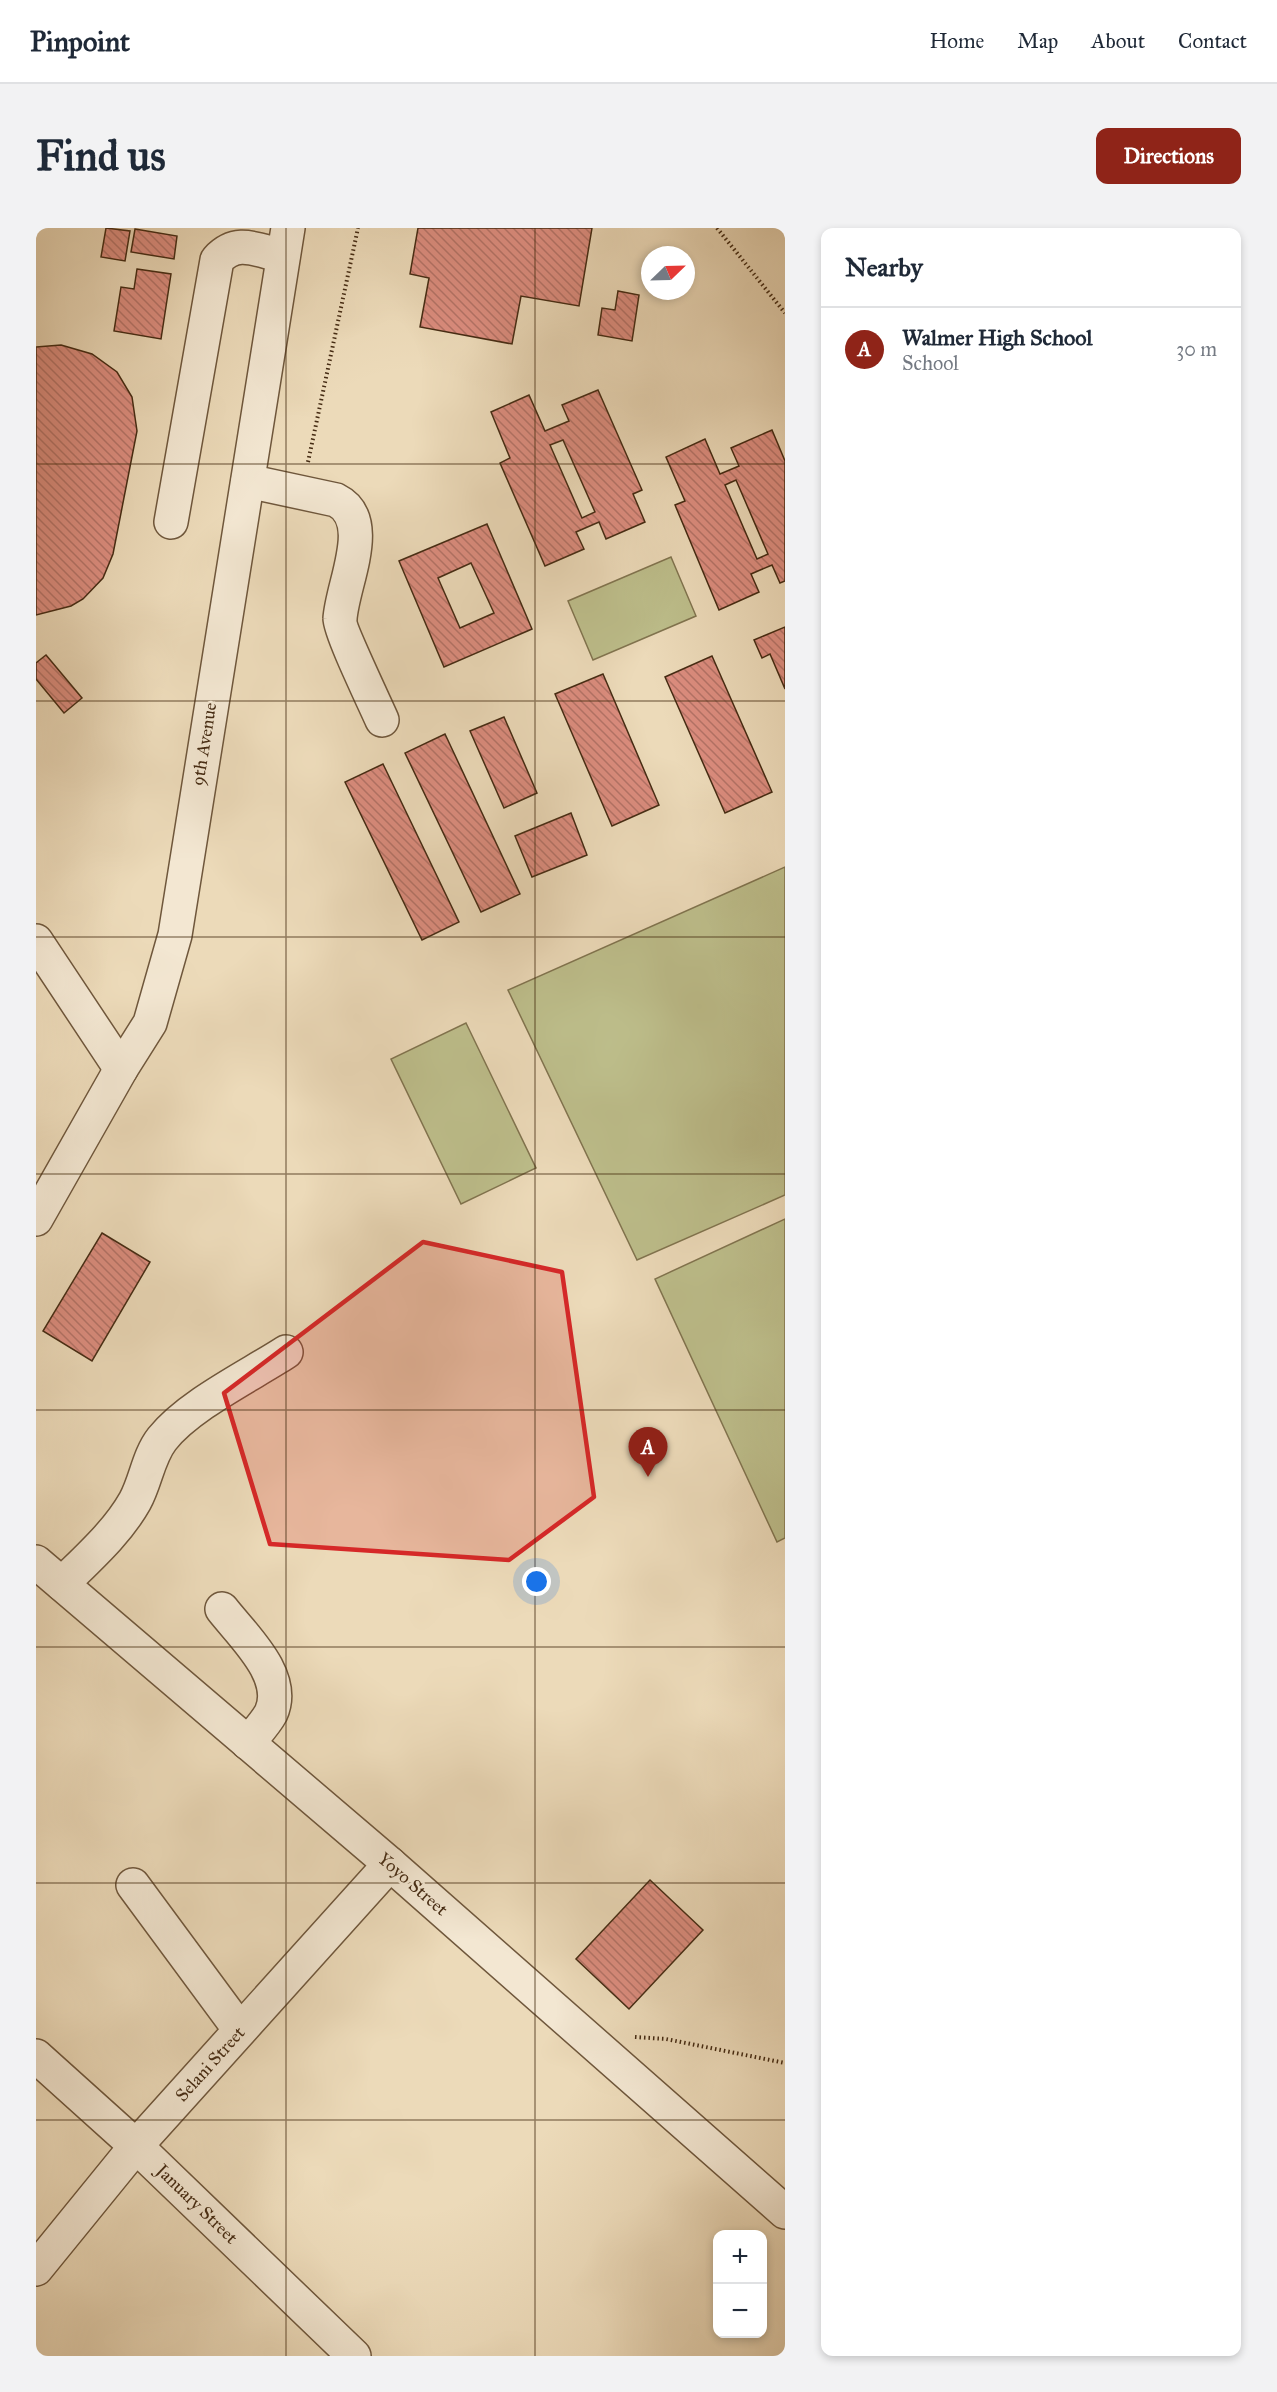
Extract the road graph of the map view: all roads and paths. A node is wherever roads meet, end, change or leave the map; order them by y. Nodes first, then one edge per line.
1 (358, 228) edge
2 (717, 228) edge
3 (287, 238) edge
4 (785, 313) edge
5 (249, 481) junction
6 (302, 492) junction
7 (171, 522) dead end
8 (382, 720) dead end
9 (36, 941) edge
10 (121, 1069) junction
11 (36, 1219) edge
12 (286, 1352) dead end
13 (36, 1562) edge
14 (62, 1584) junction
15 (222, 1609) dead end
16 (248, 1743) junction
17 (390, 1864) junction
18 (133, 1885) dead end
19 (240, 2030) junction
20 (582, 2035) junction
21 (36, 2056) edge
22 (785, 2062) edge
23 (136, 2146) junction
24 (785, 2212) edge
25 (36, 2268) edge
26 (354, 2356) edge

1 - 6 path
2 - 4 path
3 - 5 street, 9th Avenue
3 - 7 street
5 - 6 street
5 - 10 street, 9th Avenue
6 - 8 street
9 - 10 street
10 - 11 street, 9th Avenue
12 - 14 street
13 - 14 street, Yoyo Street
14 - 16 street, Yoyo Street
15 - 16 street
16 - 17 street, Yoyo Street
17 - 19 street, Selani Street
17 - 20 street, Yoyo Street
18 - 19 street
19 - 23 street, Selani Street
20 - 22 path
20 - 24 street, Yoyo Street
21 - 23 street, January Street
23 - 25 street, Selani Street
23 - 26 street, January Street

